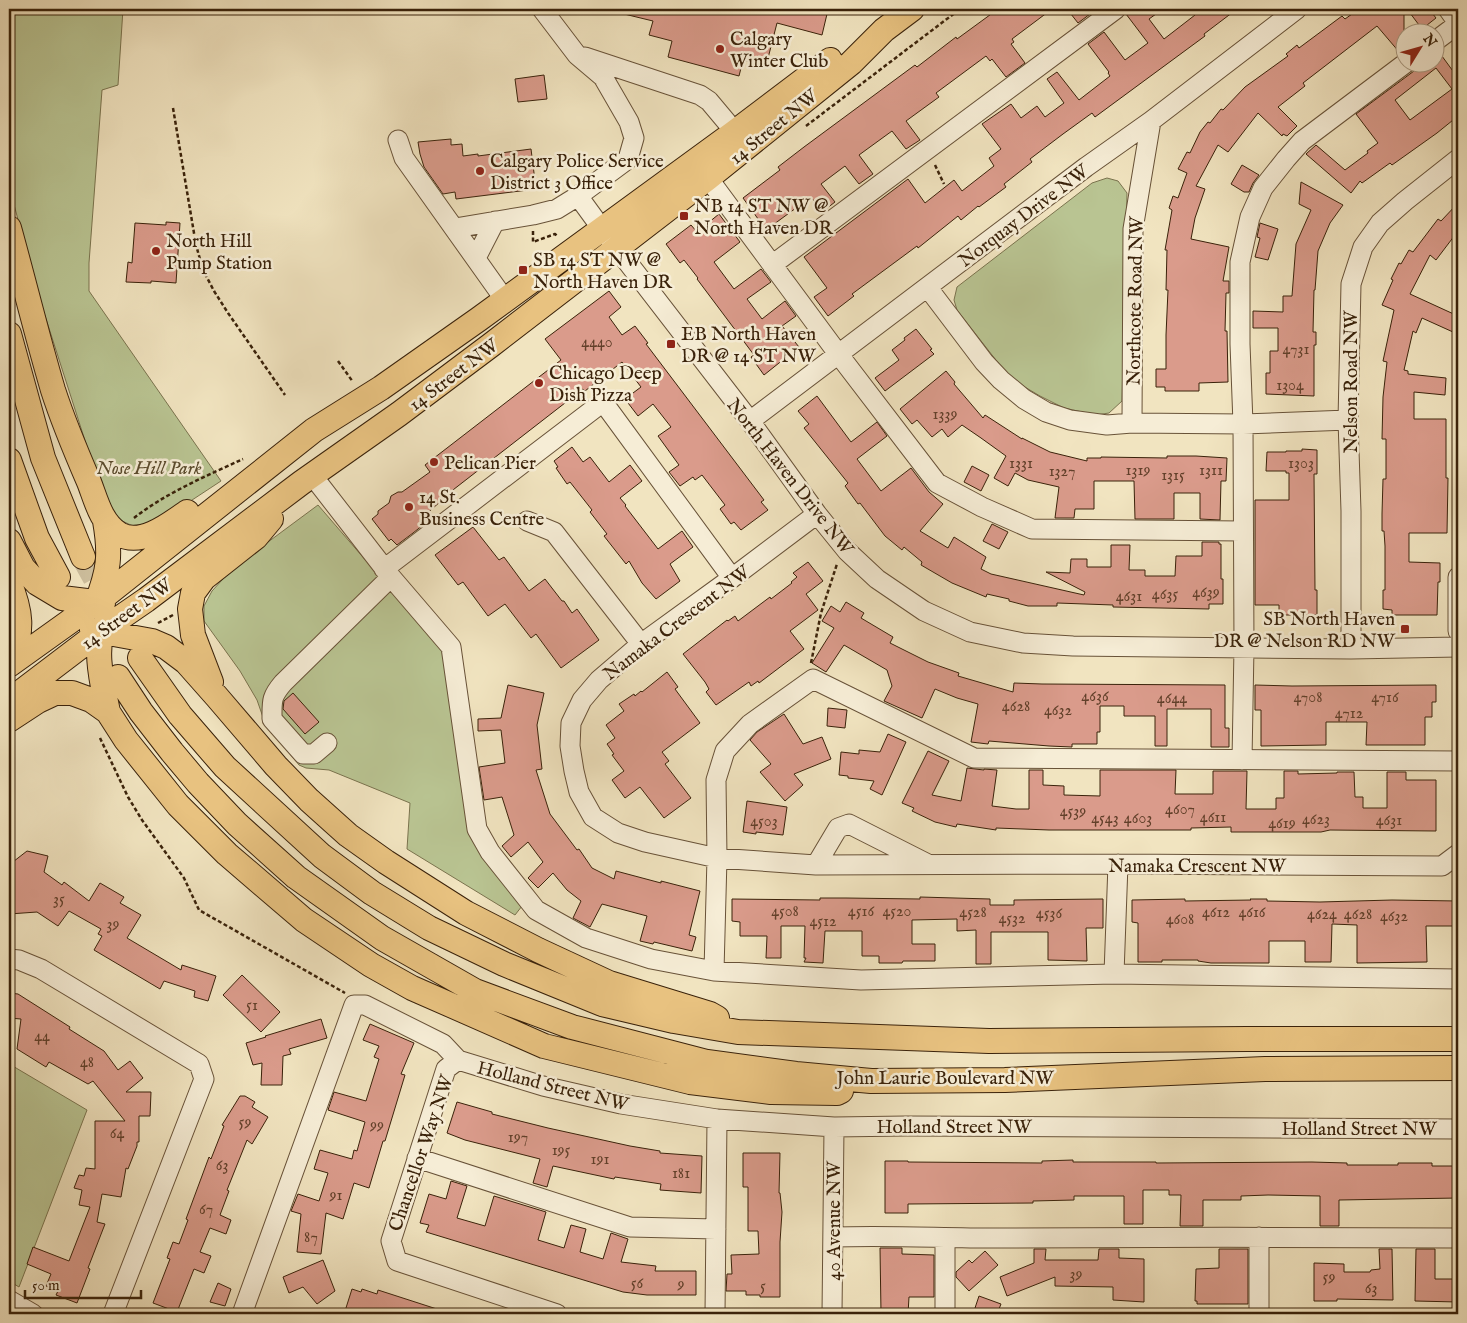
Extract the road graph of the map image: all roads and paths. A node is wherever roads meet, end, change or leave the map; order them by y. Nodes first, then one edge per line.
1 (542, 9) edge
2 (960, 9) edge
3 (1116, 9) edge
4 (1297, 9) edge
5 (1448, 9) edge
6 (909, 10) edge
7 (1458, 23) edge
8 (884, 30) junction
9 (1444, 34) edge
10 (577, 54) junction
11 (1394, 72) edge
12 (173, 108) dead end
13 (1151, 121) junction
14 (805, 127) dead end
15 (735, 132) junction
16 (398, 140) dead end
17 (1458, 159) edge
18 (708, 178) junction
19 (578, 196) junction
20 (533, 215) junction
21 (495, 221) junction
22 (9, 228) edge
23 (455, 228) junction
24 (602, 229) junction
25 (558, 236) dead end
26 (617, 248) junction
27 (476, 258) junction
28 (772, 265) junction
29 (928, 288) junction
30 (505, 300) junction
31 (9, 334) edge
32 (838, 354) junction
33 (338, 361) dead end
34 (354, 384) dead end
35 (285, 396) dead end
36 (1348, 420) junction
37 (750, 421) junction
38 (1132, 423) junction
39 (1243, 424) junction
40 (9, 460) edge
41 (249, 468) junction
42 (306, 479) junction
43 (817, 514) junction
44 (134, 518) dead end
45 (527, 520) dead end
46 (105, 521) junction
47 (1242, 531) junction
48 (9, 541) edge
49 (847, 551) junction
50 (83, 557) tunnel mouth
51 (387, 573) junction
52 (58, 577) dead end
53 (1458, 577) edge
54 (732, 578) junction
55 (9, 582) edge
56 (146, 600) junction
57 (106, 604) junction
58 (179, 611) dead end
59 (157, 624) dead end
60 (92, 630) junction
61 (1458, 631) edge
62 (55, 632) junction
63 (641, 644) junction
64 (1244, 647) junction
65 (1458, 647) edge
66 (1351, 649) junction
67 (140, 658) dead end
68 (11, 663) edge
69 (118, 676) dead end
70 (806, 684) junction
71 (217, 697) junction
72 (9, 700) edge
73 (9, 720) edge
74 (102, 722) junction
75 (327, 743) dead end
76 (1242, 760) junction
77 (1458, 761) edge
78 (1458, 854) edge
79 (717, 858) junction
80 (1118, 864) junction
81 (816, 865) junction
82 (931, 865) junction
83 (9, 959) edge
84 (714, 971) junction
85 (1114, 974) junction
86 (1458, 979) edge
87 (354, 1005) junction
88 (738, 1032) junction
89 (1458, 1039) edge
90 (458, 1060) junction
91 (1458, 1068) edge
92 (871, 1081) junction
93 (717, 1119) junction
94 (834, 1127) junction
95 (1458, 1129) edge
96 (418, 1158) junction
97 (716, 1229) junction
98 (833, 1237) junction
99 (1259, 1237) junction
100 (945, 1238) junction
101 (1458, 1238) edge
102 (9, 1300) edge
103 (34, 1314) edge
104 (113, 1314) edge
105 (242, 1314) edge
106 (557, 1314) edge
107 (715, 1314) edge
108 (832, 1314) edge
109 (946, 1314) edge
110 (1259, 1314) edge

1 - 10 street
2 - 14 path
3 - 28 street
4 - 13 street, Norquay Drive NW
5 - 7 street
6 - 8 main road, 14 Street NW
7 - 9 street
8 - 15 main road, 14 Street NW
8 - 18 main road, 14 Street NW
10 - 15 street
10 - 19 street
11 - 39 street
12 - 35 path
13 - 29 street, Norquay Drive NW
13 - 38 street, Northcote Road NW
15 - 24 main road, 14 Street NW
16 - 23 street
17 - 36 street, Nelson Road NW
18 - 26 main road, 14 Street NW
18 - 28 street
19 - 20 street
19 - 24 street, North Haven Drive NW
20 - 21 street
20 - 25 path
21 - 23 street
21 - 27 street
22 - 46 main road
23 - 27 street
24 - 26 street, North Haven Drive NW
24 - 30 main road, 14 Street NW
26 - 37 street, North Haven Drive NW
26 - 42 main road, 14 Street NW
27 - 30 street
28 - 32 street
29 - 32 street, Norquay Drive NW
29 - 38 street
30 - 41 main road, 14 Street NW
31 - 50 main road
32 - 37 street, Norquay Drive NW
32 - 47 street
33 - 34 path
36 - 39 street
36 - 66 street, Nelson Road NW
37 - 43 street, North Haven Drive NW
38 - 39 street
39 - 47 street
40 - 52 main road
41 - 44 path
41 - 46 main road
41 - 57 main road, 14 Street NW
42 - 51 street
42 - 56 main road, 14 Street NW
42 - 71 main road
43 - 49 street, North Haven Drive NW
43 - 54 street, Namaka Crescent NW
45 - 63 street
46 - 57 main road
47 - 64 street
48 - 57 main road
49 - 64 street, North Haven Drive NW
49 - 70 path
51 - 54 street
51 - 75 street
51 - 84 street
53 - 61 street
54 - 63 street, Namaka Crescent NW
55 - 68 main road
56 - 57 main road
56 - 60 main road, 14 Street NW
57 - 60 main road
57 - 62 main road, 14 Street NW
58 - 59 path
60 - 62 main road
60 - 71 main road
60 - 72 main road, 14 Street NW
60 - 74 main road
62 - 68 main road, 14 Street NW
63 - 79 street, Namaka Crescent NW
64 - 66 street, North Haven Drive NW
64 - 76 street
65 - 66 street, North Haven Drive NW
67 - 88 main road, John Laurie Boulevard NW
69 - 92 main road, John Laurie Boulevard NW
70 - 76 street
70 - 79 street
71 - 88 main road
73 - 74 main road
74 - 87 path
74 - 92 main road
76 - 77 street
78 - 80 street, Namaka Crescent NW
79 - 81 street, Namaka Crescent NW
79 - 84 street
80 - 82 street, Namaka Crescent NW
80 - 85 street
81 - 82 street, Namaka Crescent NW
81 - 82 street, Namaka Crescent NW
83 - 104 street
84 - 85 street
85 - 86 street
87 - 90 street
87 - 105 street
88 - 89 main road, John Laurie Boulevard NW
90 - 93 street, Holland Street NW
90 - 96 street, Chancellor Way NW
91 - 92 main road, John Laurie Boulevard NW
93 - 94 street, Holland Street NW
93 - 97 street
94 - 95 street, Holland Street NW
94 - 98 street, 40 Avenue NW
96 - 97 street
96 - 106 street, Chancellor Way NW
97 - 107 street
98 - 100 street
98 - 108 street, 40 Avenue NW
99 - 100 street
99 - 101 street
99 - 110 street
100 - 109 street
102 - 103 street

